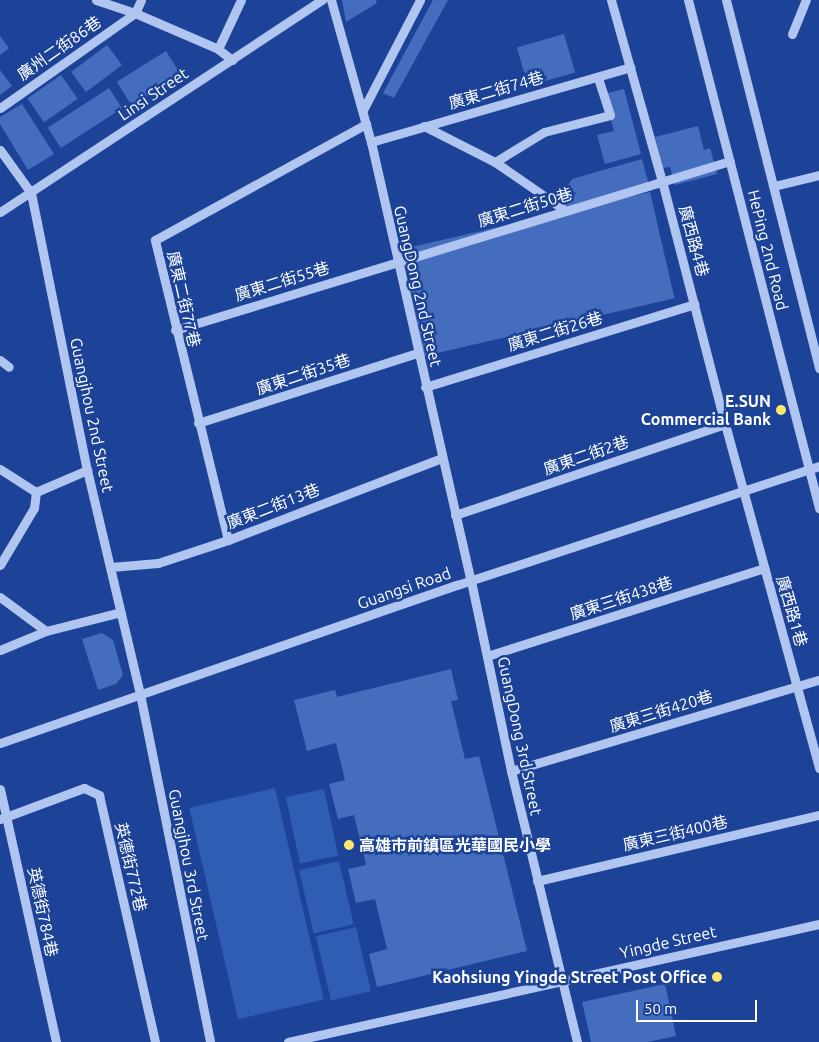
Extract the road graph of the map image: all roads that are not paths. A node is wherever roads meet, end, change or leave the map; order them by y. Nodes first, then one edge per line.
1 (96, 0) edge
2 (141, 0) edge
3 (241, 0) edge
4 (322, 0) edge
5 (331, 0) edge
6 (420, 0) edge
7 (611, 0) edge
8 (688, 0) edge
9 (726, 0) edge
10 (806, 0) edge
11 (135, 13) junction
12 (792, 34) dead end
13 (218, 49) junction
14 (232, 60) junction
15 (630, 67) junction
16 (598, 77) junction
17 (0, 108) edge
18 (363, 110) junction
19 (366, 124) junction
20 (424, 126) junction
21 (371, 142) junction
22 (0, 150) edge
23 (730, 161) junction
24 (495, 162) junction
25 (819, 175) edge
26 (662, 181) junction
27 (774, 186) junction
28 (31, 193) junction
29 (566, 211) junction
30 (0, 212) edge
31 (397, 261) junction
32 (695, 304) junction
33 (175, 330) junction
34 (816, 343) edge
35 (417, 353) junction
36 (0, 360) edge
37 (9, 367) dead end
38 (819, 368) edge
39 (425, 387) junction
40 (198, 423) junction
41 (725, 424) junction
42 (442, 458) junction
43 (819, 466) edge
44 (0, 469) edge
45 (87, 470) junction
46 (809, 470) junction
47 (36, 492) junction
48 (743, 492) junction
49 (819, 508) edge
50 (455, 515) junction
51 (228, 540) junction
52 (0, 566) edge
53 (111, 567) junction
54 (764, 568) junction
55 (471, 581) junction
56 (0, 597) edge
57 (121, 612) junction
58 (46, 631) junction
59 (0, 650) edge
60 (488, 656) junction
61 (819, 680) edge
62 (798, 685) junction
63 (140, 694) junction
64 (0, 743) edge
65 (819, 768) edge
66 (511, 771) junction
67 (0, 789) edge
68 (819, 815) edge
69 (4, 817) edge
70 (537, 881) junction
71 (819, 924) edge
72 (562, 981) junction
73 (56, 1042) edge
74 (154, 1042) edge
75 (210, 1042) edge
76 (288, 1042) edge
77 (577, 1042) edge

1 - 11 street
2 - 11 street
3 - 13 street
4 - 14 street, Linsi Street
5 - 18 street, GuangDong 2nd Street
6 - 18 street
7 - 15 street, 廣西路4巷
8 - 23 street, HePing 2nd Road
9 - 27 street, HePing 2nd Road
10 - 12 street
11 - 13 street
11 - 17 street, 廣州二街86巷
13 - 14 street
14 - 28 street, Linsi Street
15 - 16 street, 廣東二街74巷
15 - 26 street, 廣西路4巷
16 - 20 street, 廣東二街74巷
16 - 24 street
18 - 19 street, GuangDong 2nd Street
19 - 21 street, GuangDong 2nd Street
19 - 33 street, 廣東二街77巷
20 - 21 street, 廣東二街74巷
20 - 24 street
21 - 31 street, GuangDong 2nd Street
22 - 28 street, Guangjhou 2nd Street
23 - 26 street, 廣東二街50巷
23 - 46 street, HePing 2nd Road
24 - 29 street
25 - 27 street
26 - 29 street, 廣東二街50巷
26 - 32 street, 廣西路4巷
27 - 34 street, HePing 2nd Road
28 - 30 street, Linsi Street
28 - 45 street, Guangjhou 2nd Street
29 - 31 street, 廣東二街50巷
31 - 33 street, 廣東二街55巷
31 - 35 street, GuangDong 2nd Street
32 - 39 street, 廣東二街26巷
32 - 41 street, 廣西路4巷
33 - 40 street, 廣東二街77巷
34 - 38 street, HePing 2nd Road
35 - 39 street, GuangDong 2nd Street
35 - 40 street, 廣東二街35巷
36 - 37 street
39 - 42 street, GuangDong 2nd Street
40 - 51 street, 廣東二街77巷
41 - 48 street, 廣西路4巷
41 - 50 street, 廣東二街2巷
42 - 50 street, GuangDong 2nd Street
42 - 51 street, 廣東二街13巷
43 - 46 street, Guangsi Road
44 - 47 street
45 - 47 street
45 - 53 street, Guangjhou 2nd Street
46 - 48 street, Guangsi Road
46 - 49 street, HePing 2nd Road
47 - 52 street
48 - 54 street, 廣西路1巷
48 - 55 street, Guangsi Road
50 - 55 street, GuangDong 2nd Street
51 - 53 street, 廣東二街13巷
53 - 57 street, Guangjhou 2nd Street
54 - 60 street, 廣東三街438巷
54 - 62 street, 廣西路1巷
55 - 60 street, GuangDong 3rd Street
55 - 63 street, Guangsi Road
56 - 58 street
57 - 58 street
57 - 63 street, Guangjhou 2nd Street
58 - 59 street
60 - 66 street, GuangDong 3rd Street
61 - 62 street, 廣東三街420巷
62 - 65 street, 廣西路1巷
62 - 66 street, 廣東三街420巷
63 - 64 street, Guangsi Road
63 - 75 street, Guangjhou 3rd Street
66 - 70 street, GuangDong 3rd Street
67 - 69 street, 英德街784巷
68 - 70 street, 廣東三街400巷
69 - 73 street, 英德街784巷
69 - 74 street, 英德街772巷
70 - 72 street, GuangDong 3rd Street
71 - 72 street, Yingde Street
72 - 76 street, Yingde Street
72 - 77 street, GuangDong 3rd Street

